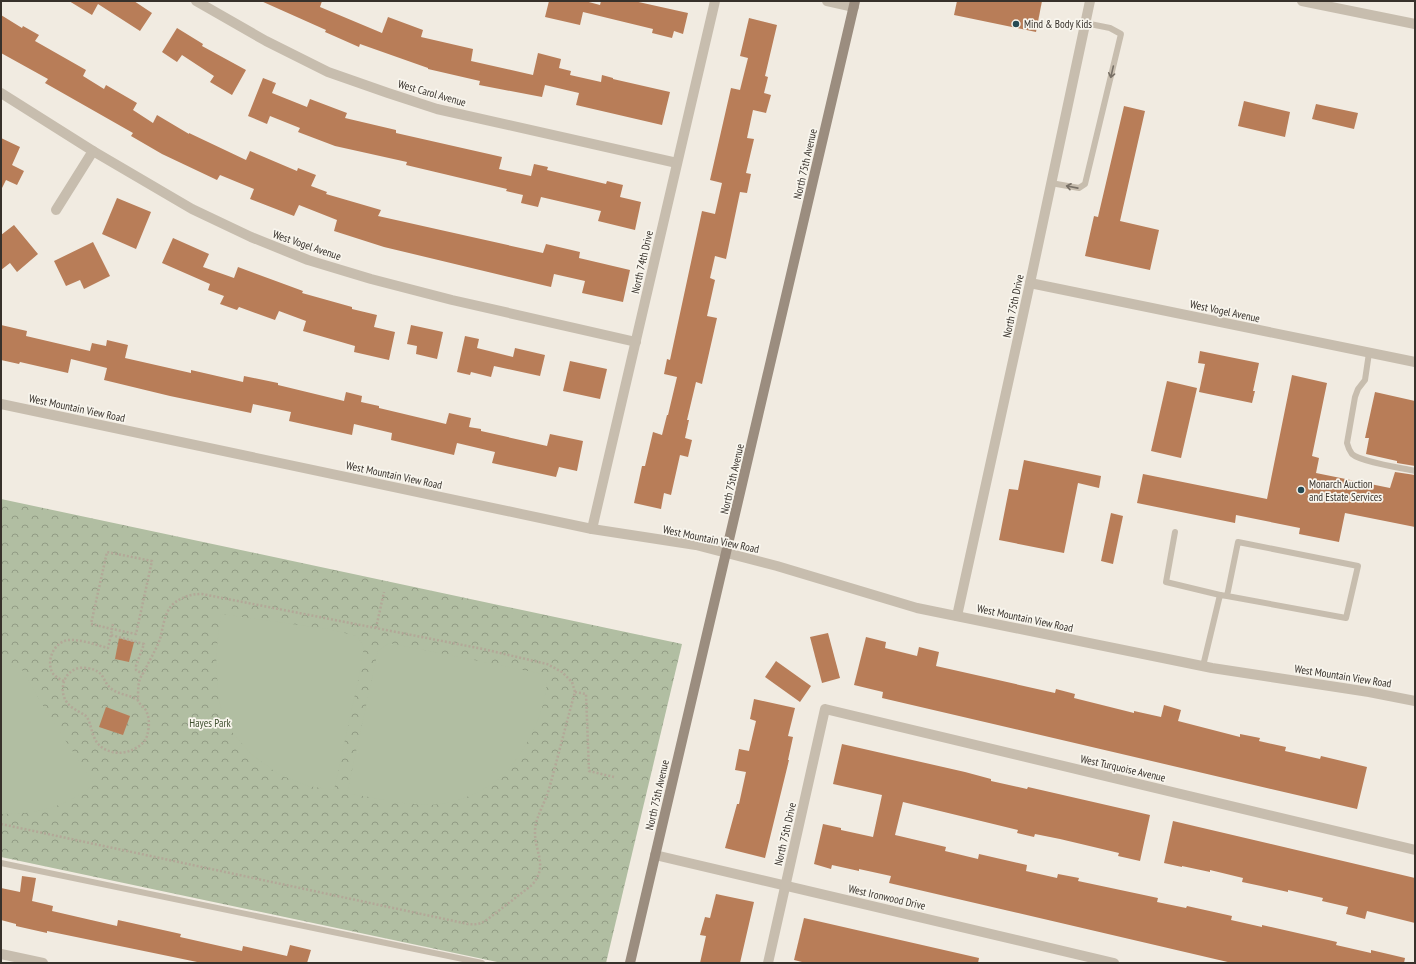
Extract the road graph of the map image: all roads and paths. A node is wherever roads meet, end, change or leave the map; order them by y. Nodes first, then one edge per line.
1 (196, 1) edge
2 (715, 1) edge
3 (827, 1) edge
4 (1090, 1) edge
5 (1302, 1) edge
6 (855, 4) edge
7 (1085, 23) junction
8 (1415, 24) edge
9 (1, 93) edge
10 (93, 151) junction
11 (677, 163) junction
12 (1051, 183) junction
13 (56, 210) dead end
14 (1030, 283) junction
15 (636, 342) junction
16 (1370, 353) junction
17 (1415, 362) edge
18 (1, 404) edge
19 (1415, 471) edge
20 (592, 529) junction
21 (1175, 532) dead end
22 (727, 553) junction
23 (384, 592) dead end
24 (1220, 595) junction
25 (1227, 596) junction
26 (957, 616) junction
27 (113, 624) dead end
28 (112, 628) junction
29 (376, 628) junction
30 (111, 636) junction
31 (1203, 666) junction
32 (143, 674) junction
33 (64, 681) junction
34 (575, 692) junction
35 (138, 700) junction
36 (1415, 701) edge
37 (825, 709) joint
38 (614, 777) dead end
39 (1, 824) edge
40 (1415, 850) edge
41 (655, 855) junction
42 (1, 863) edge
43 (785, 886) junction
44 (1, 954) edge
45 (25, 961) edge
46 (43, 963) edge
47 (482, 963) edge
48 (630, 963) edge
49 (768, 963) edge
50 (1114, 963) edge

1 - 11 street, West Carol Avenue
2 - 11 street, North 74th Drive
3 - 6 street
4 - 7 street, North 75th Drive
5 - 8 street
6 - 22 main road, North 75th Avenue
7 - 12 street, North 75th Drive
7 -> 12 lane
9 - 10 street, West Vogel Avenue
10 - 13 street
10 - 15 street, West Vogel Avenue
11 - 15 street, North 74th Drive
12 - 14 street, North 75th Drive
14 - 16 street, West Vogel Avenue
14 - 26 street, North 75th Drive
15 - 20 street, North 74th Drive
16 - 17 street, West Vogel Avenue
16 - 19 lane
18 - 20 street, West Mountain View Road
20 - 22 street, West Mountain View Road
21 - 24 lane
22 - 26 street, West Mountain View Road
22 - 41 main road, North 75th Avenue
23 - 29 path
24 - 25 lane
24 - 31 lane
25 - 25 lane
26 - 31 street, West Mountain View Road
27 - 28 path
28 - 28 path
28 - 30 path
29 - 32 path
29 - 34 path
30 - 32 path
30 - 33 path
31 - 36 street, West Mountain View Road
32 - 35 path
33 - 35 path
33 - 35 path
34 - 38 path
34 - 39 path
37 - 40 street, West Turquoise Avenue
37 - 43 street, North 75th Drive
41 - 43 street, West Ironwood Drive
41 - 48 main road, North 75th Avenue
42 - 47 lane
43 - 49 street, North 75th Drive
43 - 50 street, West Ironwood Drive
44 - 45 street
45 - 46 street

